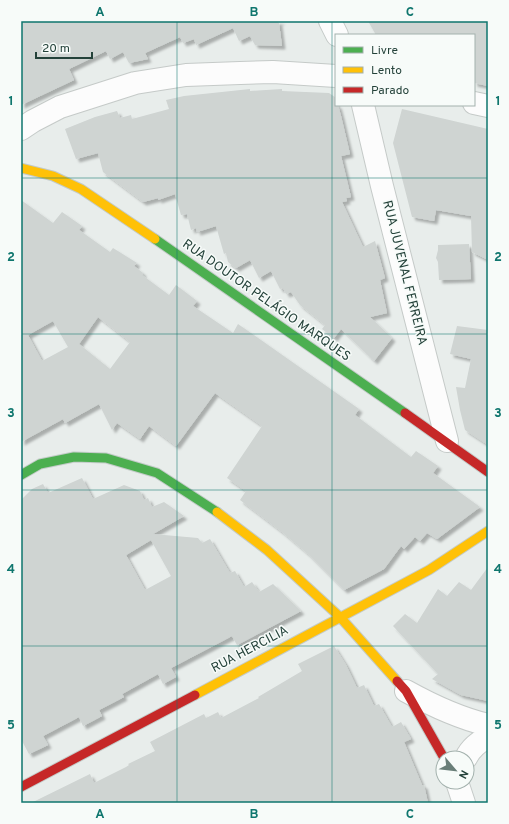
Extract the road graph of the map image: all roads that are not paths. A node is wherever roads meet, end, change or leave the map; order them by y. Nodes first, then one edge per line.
1 (330, 21) edge
2 (336, 34) edge
3 (335, 76) edge
4 (475, 103) edge
5 (363, 106) edge
6 (488, 106) edge
7 (21, 129) edge
8 (21, 168) edge
9 (447, 441) junction
10 (488, 472) edge
11 (21, 475) edge
12 (488, 531) edge
13 (340, 617) junction
14 (406, 691) junction
15 (488, 725) edge
16 (488, 738) edge
17 (439, 750) edge
18 (471, 750) edge
19 (21, 787) edge

1 - 2 street
3 - 7 street
4 - 6 street
5 - 9 street, RUA JUVENAL FERREIRA
8 - 9 street, RUA DOUTOR PELÁGIO MARQUES
9 - 10 street, RUA DOUTOR PELÁGIO MARQUES
11 - 13 street
12 - 13 street, RUA HERCILIA
13 - 14 street
13 - 19 street, RUA HERCILIA
14 - 15 street
14 - 17 street
16 - 18 street

